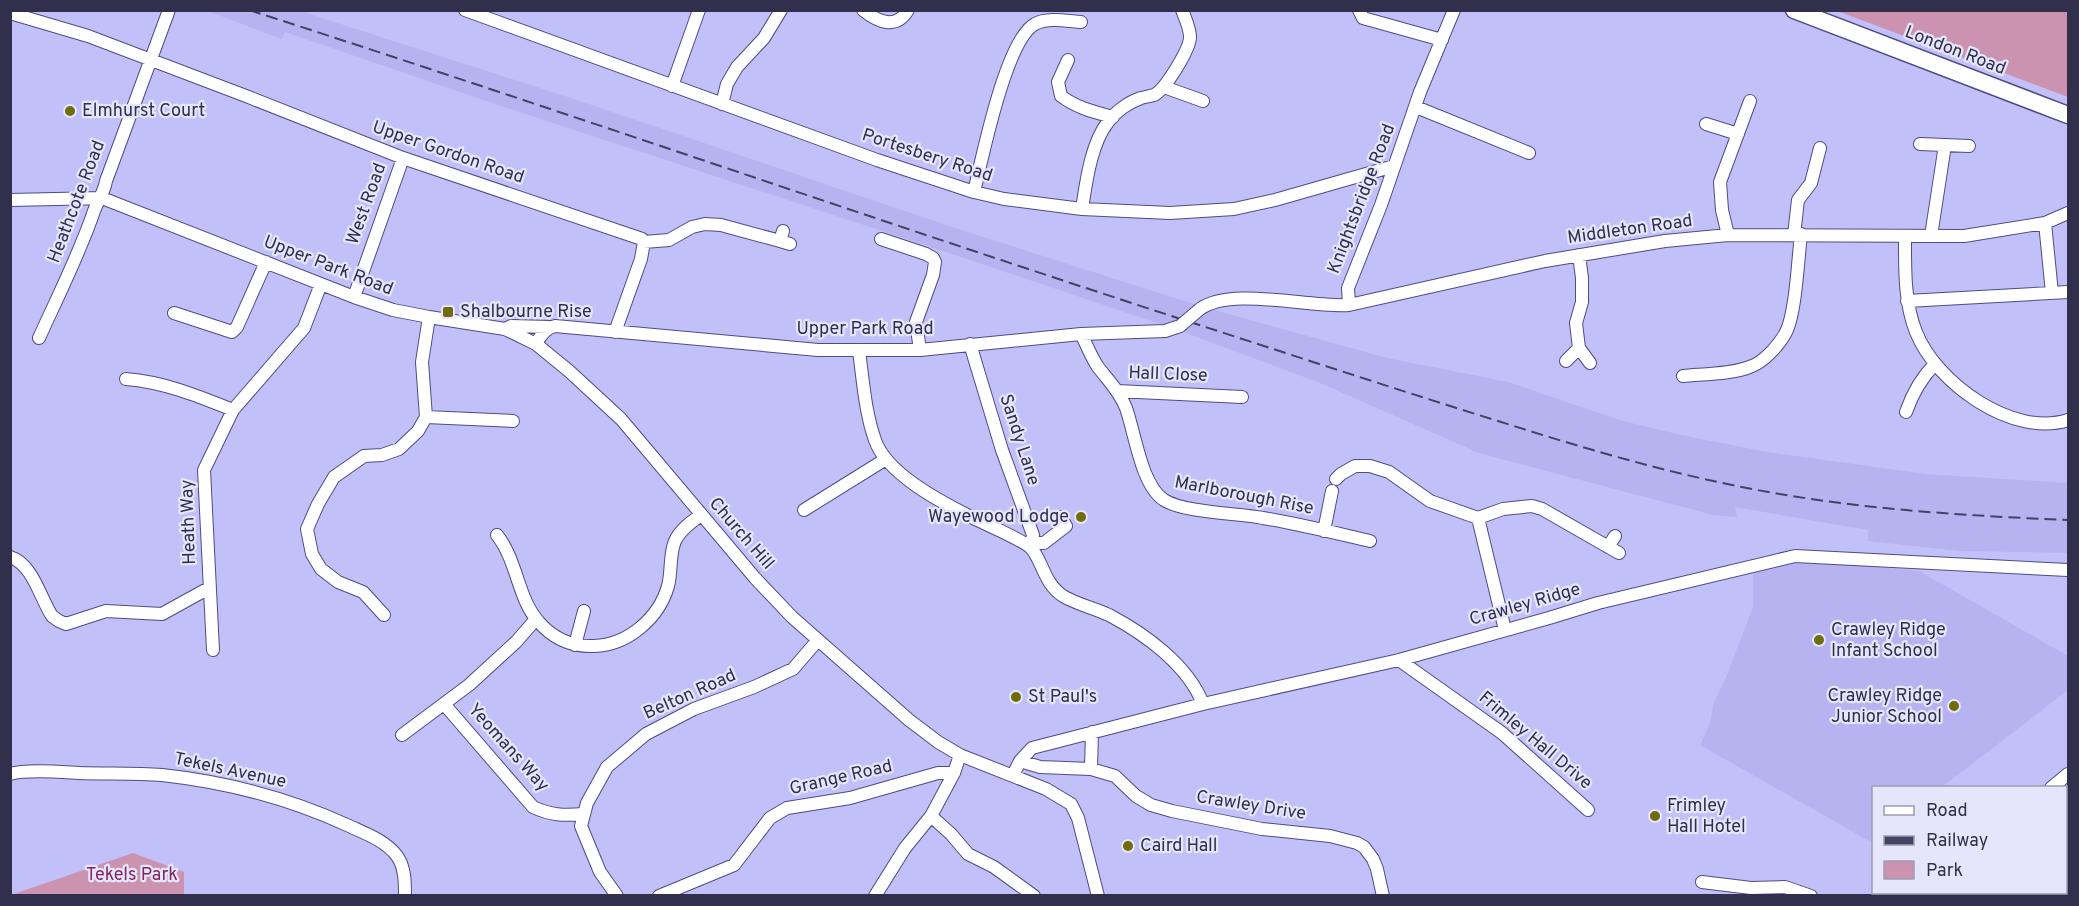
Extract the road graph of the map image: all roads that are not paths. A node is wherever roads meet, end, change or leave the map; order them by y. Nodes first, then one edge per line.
1 (170, 10) edge
2 (465, 10) edge
3 (699, 10) edge
4 (781, 10) edge
5 (863, 10) edge
6 (908, 10) edge
7 (1182, 10) edge
8 (1359, 10) edge
9 (1454, 10) edge
10 (1794, 10) edge
11 (10, 13) edge
12 (1081, 22) dead end
13 (1442, 40) junction
14 (152, 60) junction
15 (1068, 60) dead end
16 (672, 86) junction
17 (1164, 87) junction
18 (1203, 101) dead end
19 (1750, 101) dead end
20 (722, 104) junction
21 (1416, 107) junction
22 (2068, 115) edge
23 (1113, 117) junction
24 (1706, 124) dead end
25 (1738, 134) junction
26 (1920, 144) dead end
27 (1945, 145) junction
28 (1969, 146) dead end
29 (1820, 148) dead end
30 (1529, 153) dead end
31 (403, 158) junction
32 (1394, 166) junction
33 (974, 192) junction
34 (102, 198) junction
35 (10, 200) edge
36 (1082, 209) junction
37 (2068, 213) edge
38 (2045, 223) junction
39 (1728, 235) junction
40 (1798, 235) junction
41 (1905, 236) junction
42 (1931, 236) junction
43 (881, 238) dead end
44 (784, 239) dead end
45 (644, 242) junction
46 (1579, 255) junction
47 (266, 262) junction
48 (321, 284) junction
49 (2068, 292) edge
50 (2052, 293) junction
51 (354, 297) junction
52 (1907, 301) junction
53 (1349, 305) junction
54 (174, 313) dead end
55 (429, 317) junction
56 (1180, 326) joint
57 (549, 327) junction
58 (505, 329) junction
59 (615, 332) junction
60 (1082, 334) junction
61 (39, 338) dead end
62 (536, 344) junction
63 (970, 344) junction
64 (1579, 348) junction
65 (920, 350) junction
66 (859, 351) junction
67 (1566, 361) dead end
68 (1590, 363) dead end
69 (1935, 364) junction
70 (1683, 376) dead end
71 (126, 379) dead end
72 (1117, 391) junction
73 (1242, 397) dead end
74 (233, 410) junction
75 (1906, 412) dead end
76 (426, 417) junction
77 (2068, 420) edge
78 (513, 421) dead end
79 (886, 459) junction
80 (804, 510) dead end
81 (700, 515) junction
82 (1060, 517) dead end
83 (1478, 518) junction
84 (1324, 531) junction
85 (497, 535) dead end
86 (1370, 541) dead end
87 (1031, 545) junction
88 (1614, 545) dead end
89 (10, 557) edge
90 (2068, 570) edge
91 (209, 588) junction
92 (384, 615) dead end
93 (579, 615) dead end
94 (536, 619) junction
95 (1505, 630) junction
96 (819, 640) junction
97 (575, 645) junction
98 (213, 650) dead end
99 (1399, 660) junction
100 (444, 704) junction
101 (1203, 704) junction
102 (1092, 732) junction
103 (402, 735) dead end
104 (960, 755) junction
105 (1020, 761) junction
106 (1091, 769) junction
107 (954, 773) junction
108 (10, 774) edge
109 (2068, 774) edge
110 (1013, 775) junction
111 (2053, 786) edge
112 (1588, 810) dead end
113 (583, 814) junction
114 (931, 816) junction
115 (1702, 882) dead end
116 (405, 891) edge
117 (618, 896) edge
118 (659, 896) edge
119 (875, 896) edge
120 (1034, 896) edge
121 (1098, 896) edge
122 (1383, 896) edge
123 (1811, 896) edge

1 - 14 street, Heathcote Road
2 - 16 street, Portesbery Road
3 - 16 street
4 - 20 street
5 - 6 street
7 - 17 street
8 - 13 street
9 - 13 street, Knightsbridge Road
10 - 22 main road, London Road
11 - 14 street, Upper Gordon Road
12 - 33 street
13 - 21 street, Knightsbridge Road
14 - 31 street, Upper Gordon Road
14 - 34 street, Heathcote Road
15 - 23 street
16 - 20 street, Portesbery Road
17 - 18 street
17 - 23 street
19 - 25 street
20 - 33 street, Portesbery Road
21 - 30 street, Knightsbridge Road
21 - 32 street, Knightsbridge Road
23 - 36 street
24 - 25 street
25 - 39 street
26 - 27 street
27 - 28 street
27 - 42 street
29 - 40 street
31 - 45 street, Upper Gordon Road
31 - 51 street, West Road
32 - 36 street, Portesbery Road
32 - 53 street, Knightsbridge Road
33 - 36 street, Portesbery Road
34 - 35 street
34 - 47 street, Upper Park Road
34 - 61 street, Heathcote Road
37 - 38 street, Middleton Road
38 - 42 street, Middleton Road
38 - 50 street
39 - 40 street, Middleton Road
39 - 46 street, Middleton Road
40 - 41 street, Middleton Road
40 - 70 street
41 - 42 street, Middleton Road
41 - 52 street
43 - 65 street
44 - 45 street
45 - 59 street
46 - 53 street, Middleton Road
46 - 64 street
47 - 48 street, Upper Park Road
47 - 54 street
48 - 51 street, Upper Park Road
48 - 74 street, Heath Way
49 - 50 street
50 - 52 street
51 - 55 street, Upper Park Road
52 - 69 street
53 - 56 street, Middleton Road, bridge
55 - 58 street, Upper Park Road
55 - 76 street
56 - 60 street, Upper Park Road
57 - 58 street, Upper Park Road
57 - 59 street, Upper Park Road
57 - 62 street
58 - 62 street, Church Hill
59 - 66 street, Upper Park Road
60 - 63 street, Upper Park Road
60 - 72 street, Marlborough Rise
62 - 81 street, Church Hill
63 - 65 street, Upper Park Road
63 - 87 street, Sandy Lane
64 - 67 street
64 - 68 street
65 - 66 street, Upper Park Road
66 - 79 street
69 - 75 street
69 - 77 street
71 - 74 street
72 - 73 street, Hall Close
72 - 84 street, Marlborough Rise
74 - 91 street, Heath Way
76 - 78 street
76 - 92 street
79 - 80 street
79 - 87 street
81 - 96 street, Church Hill
81 - 97 street
82 - 87 street
83 - 84 street, Marlborough Rise
83 - 88 street
83 - 95 street
84 - 86 street, Marlborough Rise
85 - 94 street
87 - 101 street, Sandy Lane
89 - 91 street
90 - 95 street, Crawley Ridge
91 - 98 street, Heath Way
93 - 97 street
94 - 97 street
94 - 100 street
95 - 99 street, Crawley Ridge
96 - 104 street, Church Hill
96 - 113 street, Belton Road
99 - 101 street, Crawley Ridge
99 - 112 street, Frimley Hall Drive
100 - 103 street
100 - 113 street, Yeomans Way
101 - 102 street, Crawley Ridge
102 - 105 street, Crawley Ridge
102 - 106 street
104 - 107 street
104 - 110 street, Church Hill
105 - 106 street, Crawley Drive
105 - 110 street, Crawley Ridge
106 - 122 street, Crawley Drive
107 - 114 street
107 - 118 street, Grange Road
108 - 116 street, Tekels Avenue
109 - 111 street
110 - 121 street, Church Hill
113 - 117 street
114 - 119 street
114 - 120 street
115 - 123 street

